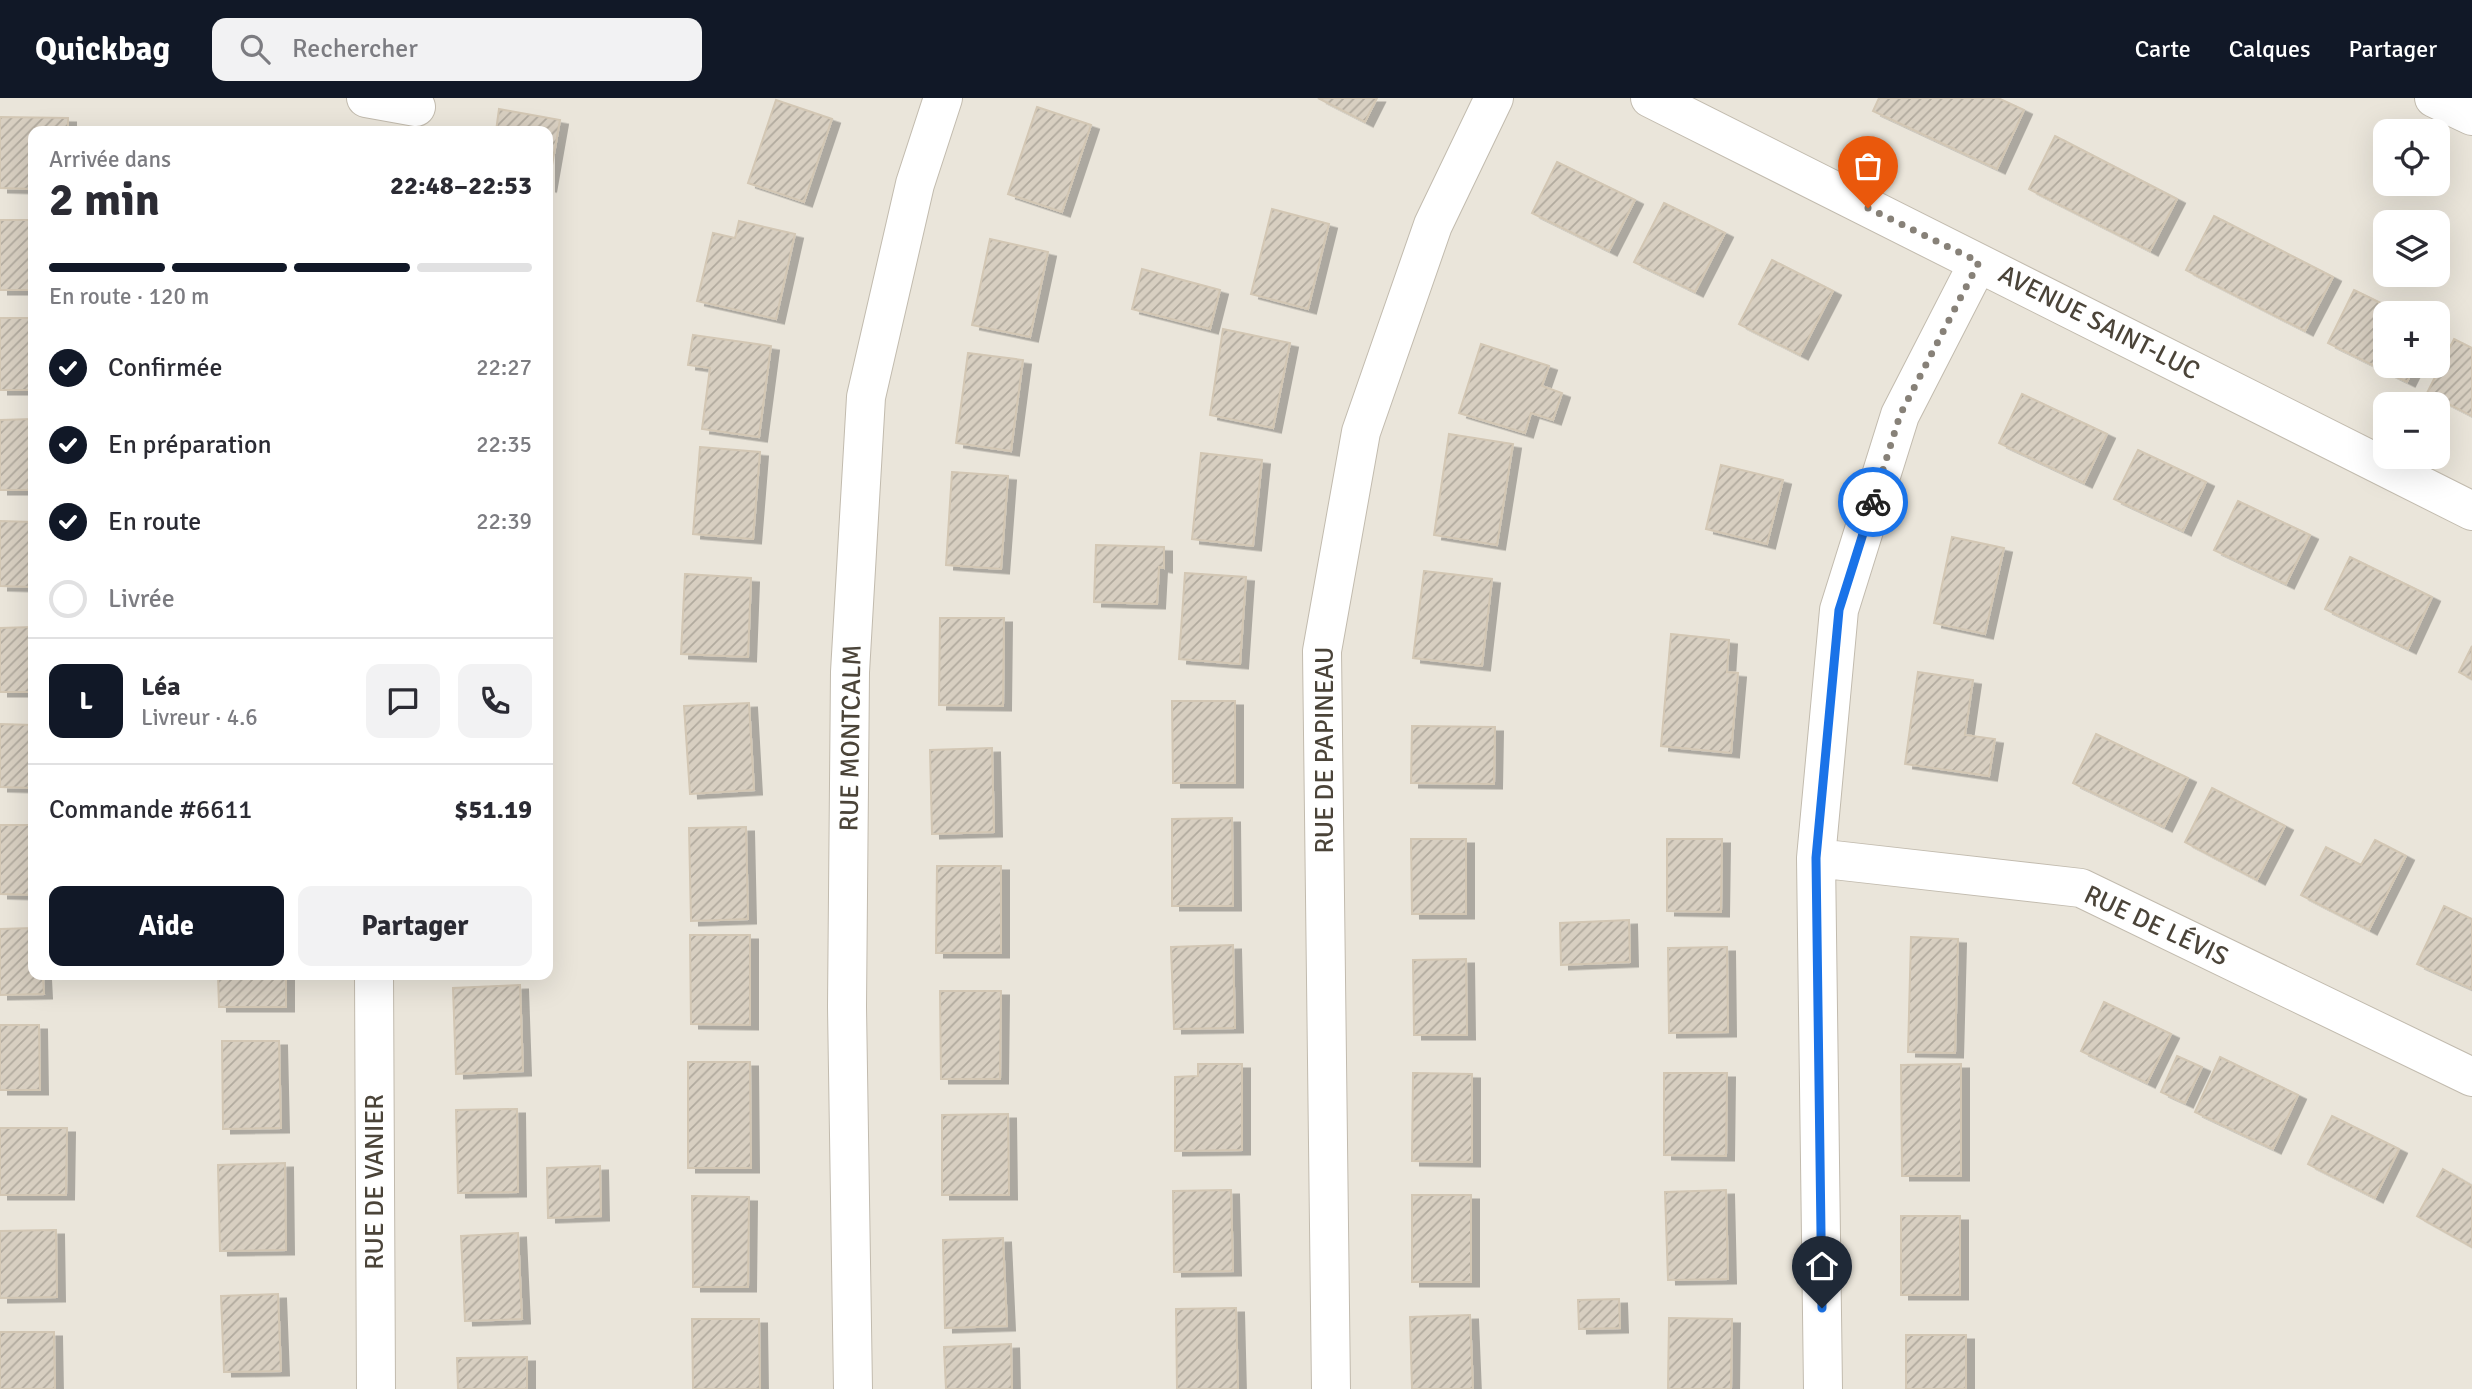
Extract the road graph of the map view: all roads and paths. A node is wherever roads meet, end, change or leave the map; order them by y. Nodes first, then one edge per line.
1 (366, 98) edge
2 (943, 98) edge
3 (1494, 98) edge
4 (1650, 98) edge
5 (2434, 98) edge
6 (416, 112) edge
7 (2472, 116) edge
8 (1979, 262) junction
9 (2472, 511) edge
10 (1816, 858) junction
11 (374, 980) edge
12 (2472, 1077) edge
13 (376, 1389) edge
14 (853, 1389) edge
15 (1331, 1389) edge
16 (1823, 1389) edge

1 - 6 street
2 - 14 street, RUE MONTCALM
3 - 15 street, RUE DE PAPINEAU
4 - 8 street, AVENUE SAINT-LUC
5 - 7 street
8 - 9 street, AVENUE SAINT-LUC
8 - 10 street
10 - 12 street, RUE DE LÉVIS
10 - 16 street
11 - 13 street, RUE DE VANIER

